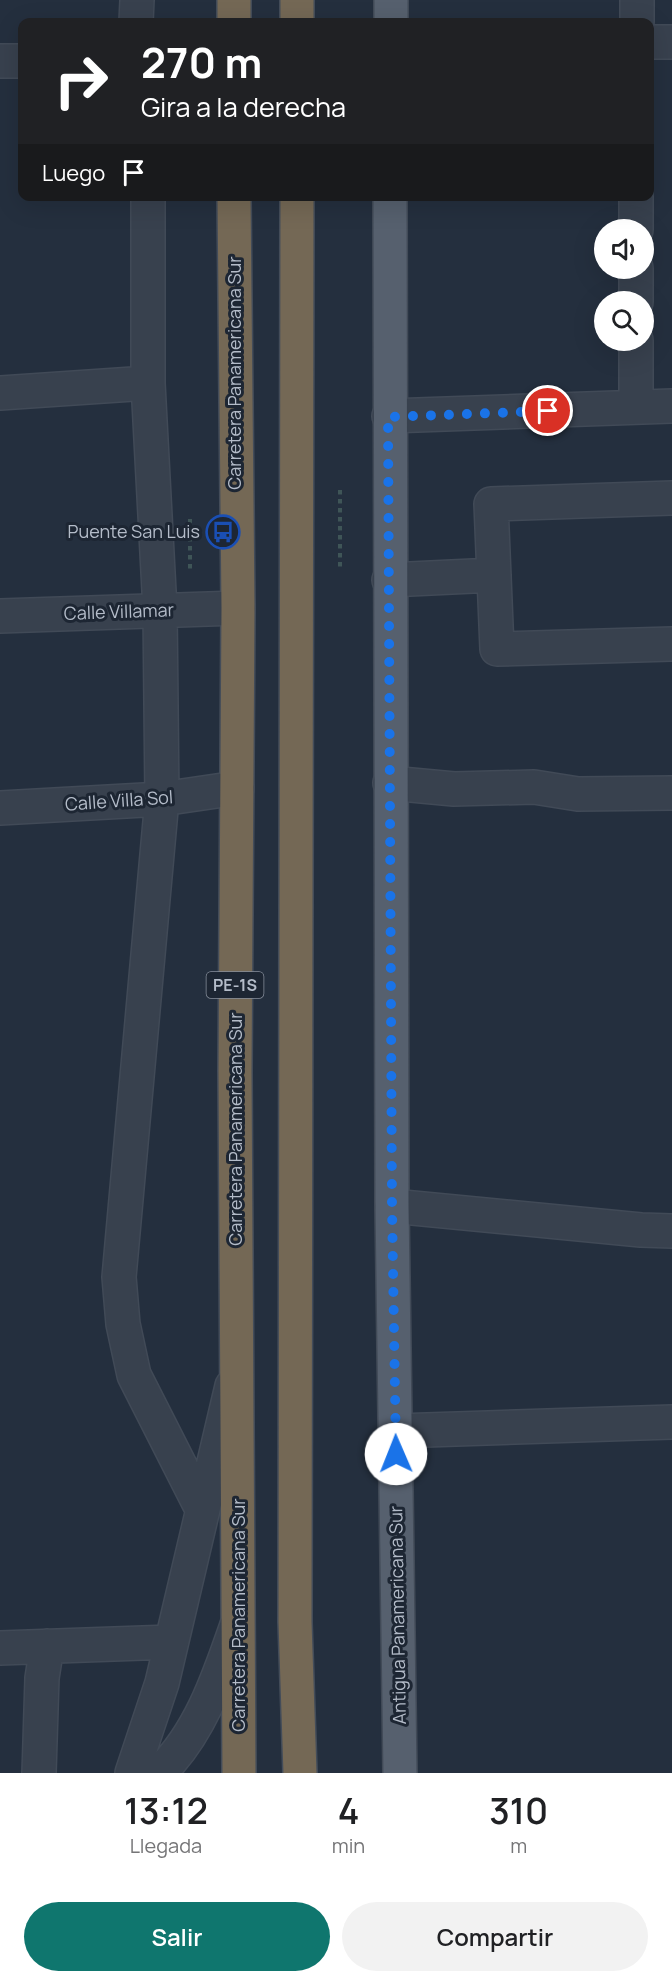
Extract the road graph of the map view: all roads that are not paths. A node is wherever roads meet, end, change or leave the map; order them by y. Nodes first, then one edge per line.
1 (136, 0) edge
2 (234, 0) edge
3 (297, 0) edge
4 (391, 0) edge
5 (637, 0) edge
6 (136, 18) edge
7 (234, 18) edge
8 (297, 18) edge
9 (391, 18) edge
10 (637, 18) edge
11 (654, 42) edge
12 (672, 42) edge
13 (0, 61) edge
14 (18, 61) edge
15 (148, 201) edge
16 (234, 201) edge
17 (297, 201) edge
18 (390, 201) edge
19 (636, 201) edge
20 (636, 219) edge
21 (636, 351) edge
22 (148, 383) junction
23 (0, 393) edge
24 (672, 406) edge
25 (636, 407) junction
26 (388, 417) junction
27 (672, 498) edge
28 (494, 575) junction
29 (390, 580) junction
30 (238, 608) junction
31 (160, 610) junction
32 (0, 616) edge
33 (672, 644) edge
34 (390, 783) junction
35 (237, 788) junction
36 (672, 793) edge
37 (162, 799) junction
38 (0, 808) edge
39 (392, 1206) junction
40 (672, 1231) edge
41 (239, 1358) junction
42 (672, 1422) edge
43 (396, 1431) junction
44 (201, 1507) junction
45 (238, 1623) junction
46 (171, 1642) junction
47 (47, 1646) junction
48 (0, 1648) edge
49 (39, 1773) edge
50 (132, 1773) edge
51 (159, 1773) edge
52 (239, 1773) edge
53 (300, 1773) edge
54 (400, 1773) edge

1 - 6 street
2 - 7 highway
3 - 8 highway
4 - 9 main road
5 - 10 street
11 - 12 street
13 - 14 street
15 - 22 street
16 - 30 highway, Carretera Panamericana Sur / PE-1S
17 - 53 highway
18 - 26 main road, Antigua Panamericana Sur
19 - 20 street
21 - 25 street
22 - 23 street
22 - 31 street
24 - 25 street
25 - 26 street
26 - 29 main road, Antigua Panamericana Sur
27 - 28 street
28 - 29 street
28 - 33 street
29 - 34 main road, Antigua Panamericana Sur
30 - 31 street, Calle Villamar
30 - 35 highway, Carretera Panamericana Sur / PE-1S
31 - 32 street, Calle Villamar
31 - 37 street
34 - 36 street
34 - 39 main road, Antigua Panamericana Sur
35 - 37 street, Calle Villa Sol
35 - 41 highway, Carretera Panamericana Sur / PE-1S
37 - 38 street, Calle Villa Sol
37 - 44 street
39 - 40 street
39 - 43 main road, Antigua Panamericana Sur
41 - 44 street
41 - 45 highway, Carretera Panamericana Sur / PE-1S
42 - 43 street
43 - 54 main road, Antigua Panamericana Sur
44 - 46 street
45 - 51 street
45 - 52 highway, Carretera Panamericana Sur / PE-1S
46 - 47 street
46 - 50 street
47 - 48 street
47 - 49 street

